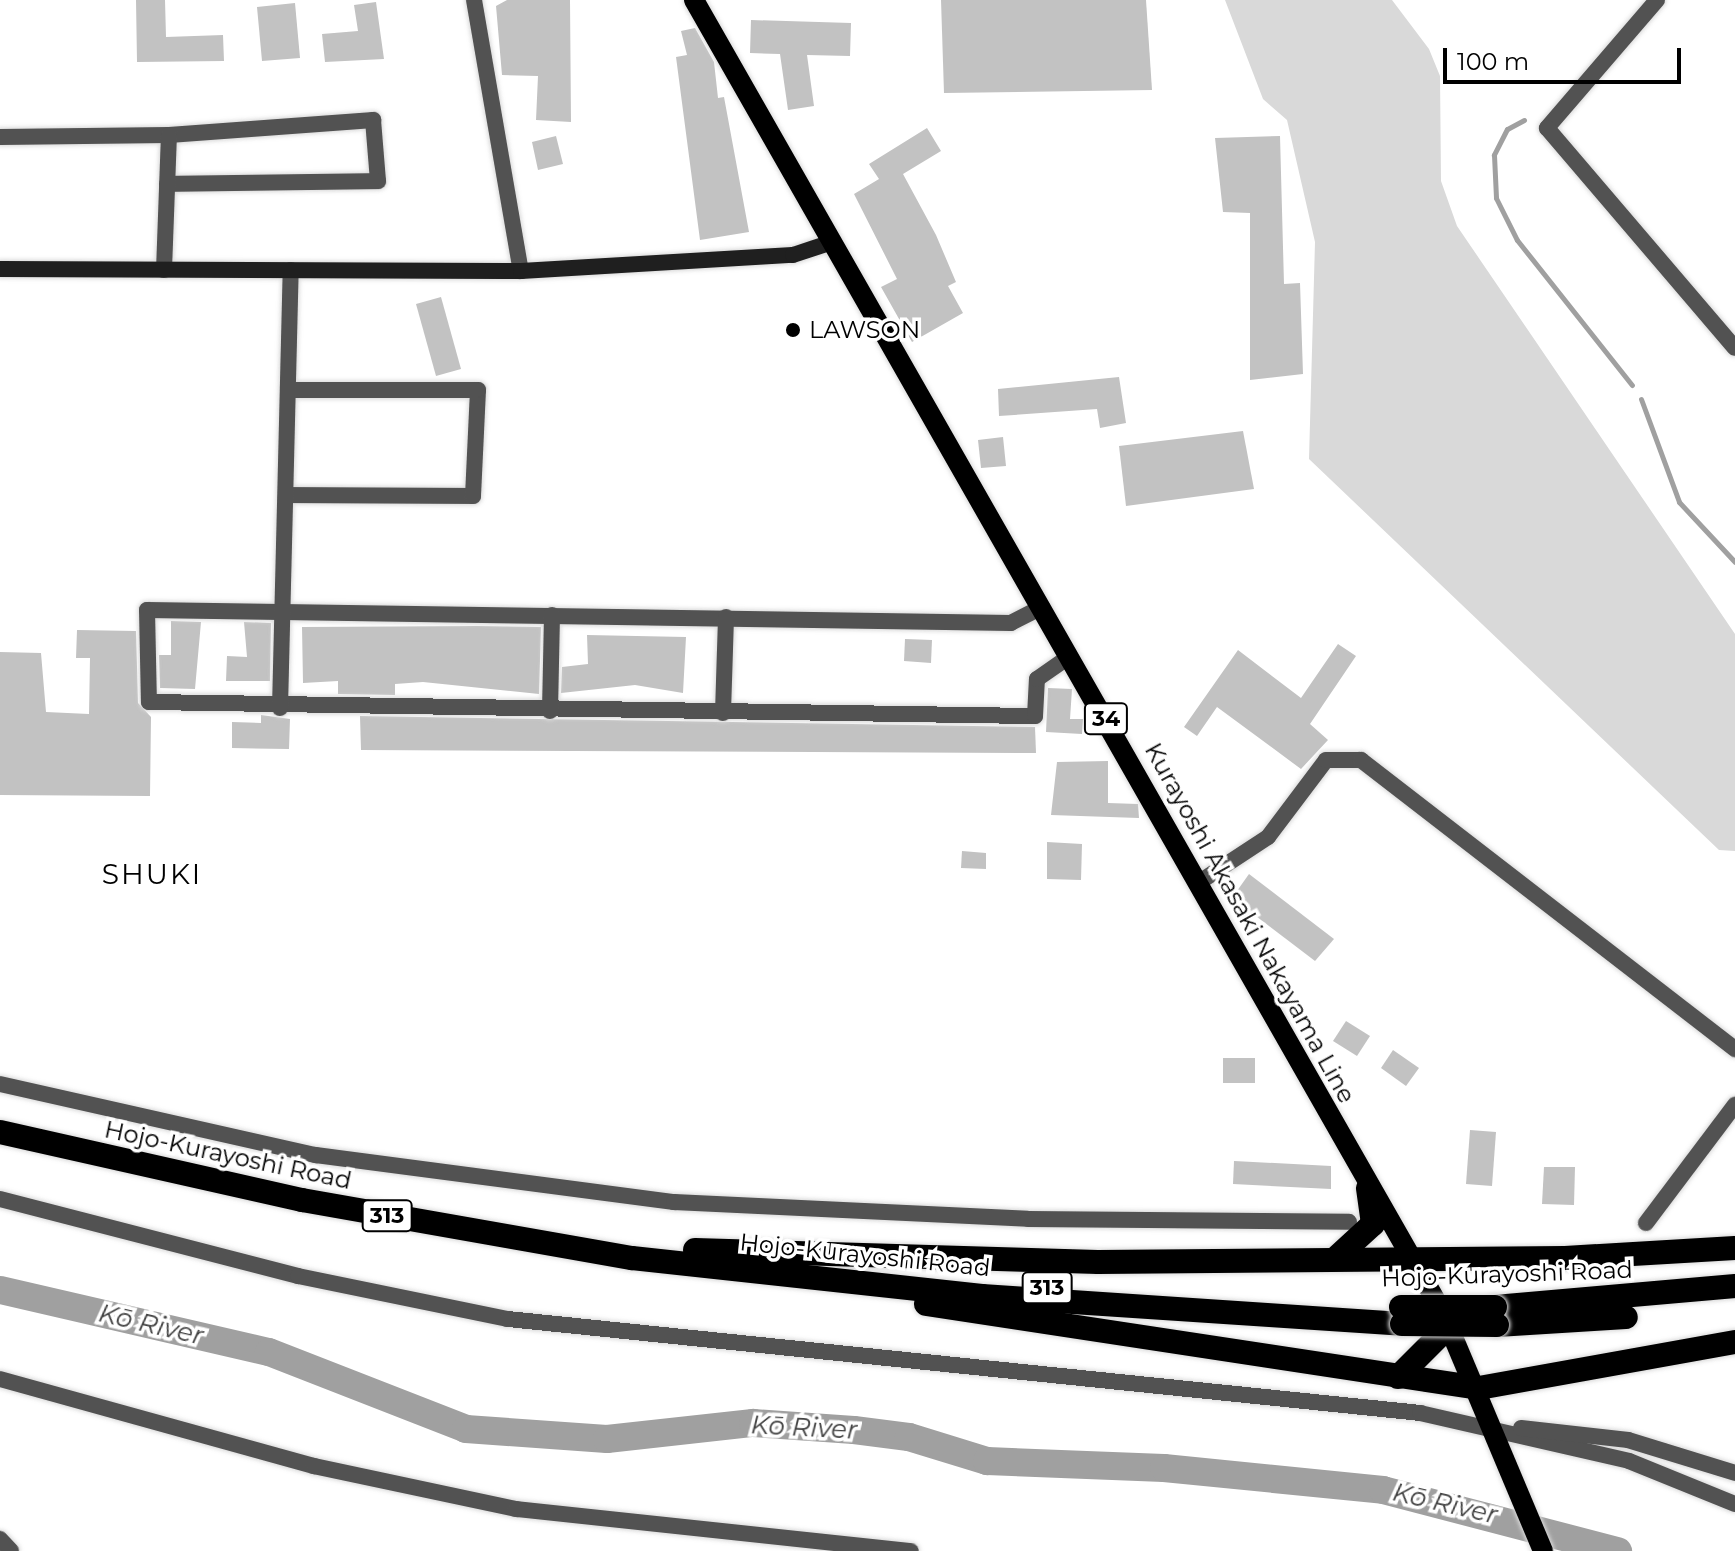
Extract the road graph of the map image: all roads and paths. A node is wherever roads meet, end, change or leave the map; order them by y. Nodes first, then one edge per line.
1 (466, 0) edge
2 (474, 0) edge
3 (694, 0) edge
4 (1657, 0) edge
5 (169, 135) junction
6 (0, 137) edge
7 (167, 184) junction
8 (832, 242) junction
9 (0, 269) edge
10 (164, 270) junction
11 (291, 270) junction
12 (521, 271) junction
13 (1735, 348) edge
14 (288, 390) junction
15 (286, 495) junction
16 (1042, 607) junction
17 (283, 611) junction
18 (552, 615) junction
19 (726, 617) junction
20 (1070, 656) junction
21 (280, 708) junction
22 (550, 711) junction
23 (723, 713) junction
24 (1198, 883) junction
25 (1735, 1049) edge
26 (0, 1084) edge
27 (1735, 1105) edge
28 (0, 1118) edge
29 (0, 1132) edge
30 (1368, 1188) junction
31 (0, 1199) edge
32 (1349, 1222) dead end
33 (1646, 1223) dead end
34 (1735, 1248) edge
35 (695, 1250) junction
36 (1337, 1257) junction
37 (1412, 1257) junction
38 (778, 1275) junction
39 (1735, 1286) edge
40 (1735, 1302) edge
41 (1443, 1313) junction
42 (1402, 1315) junction
43 (1496, 1316) junction
44 (1735, 1342) edge
45 (1398, 1377) junction
46 (0, 1379) edge
47 (1479, 1388) junction
48 (1499, 1437) junction
49 (1735, 1473) edge
50 (1735, 1504) edge
51 (0, 1539) edge
52 (11, 1551) edge
53 (911, 1551) edge
54 (1543, 1551) edge

1 - 2 street
2 - 12 street
3 - 8 main road, Kurayoshi Akasaki Nakayama Line / 34
4 - 13 street
5 - 6 street
5 - 7 street
5 - 7 street
7 - 10 street
8 - 12 street
8 - 16 main road, Kurayoshi Akasaki Nakayama Line / 34
9 - 10 street
10 - 11 street
11 - 12 street
11 - 14 street
14 - 15 street
14 - 15 street
15 - 17 street
16 - 19 street
16 - 20 main road, Kurayoshi Akasaki Nakayama Line / 34
17 - 18 street
17 - 21 street
17 - 21 street
18 - 19 street
18 - 22 street
19 - 23 street
20 - 23 street
20 - 24 main road, Kurayoshi Akasaki Nakayama Line / 34
21 - 22 street
22 - 23 street
24 - 25 street
24 - 30 main road, Kurayoshi Akasaki Nakayama Line / 34
26 - 32 street
27 - 33 street
28 - 35 highway, Hojo-Kurayoshi Road / 313
29 - 38 highway, Hojo-Kurayoshi Road / 313
30 - 36 highway
30 - 37 main road, Kurayoshi Akasaki Nakayama Line / 34
31 - 48 street
34 - 37 highway
35 - 36 highway
35 - 42 highway, Hojo-Kurayoshi Road / 313
36 - 37 highway
37 - 41 main road, Kurayoshi Akasaki Nakayama Line / 34
38 - 42 highway, Hojo-Kurayoshi Road / 313
38 - 45 highway
39 - 43 highway, Hojo-Kurayoshi Road / 313
40 - 43 highway, Hojo-Kurayoshi Road / 313
41 - 45 highway
41 - 47 main road, Kurayoshi Akasaki Nakayama Line / 34
42 - 43 highway, Hojo-Kurayoshi Road / 313, bridge
44 - 47 highway
45 - 47 highway
46 - 53 street
47 - 48 main road, Kurayoshi Akasaki Nakayama Line / 34
48 - 49 street
48 - 50 street
48 - 54 main road, Kurayoshi Akasaki Nakayama Line / 34
51 - 52 street

